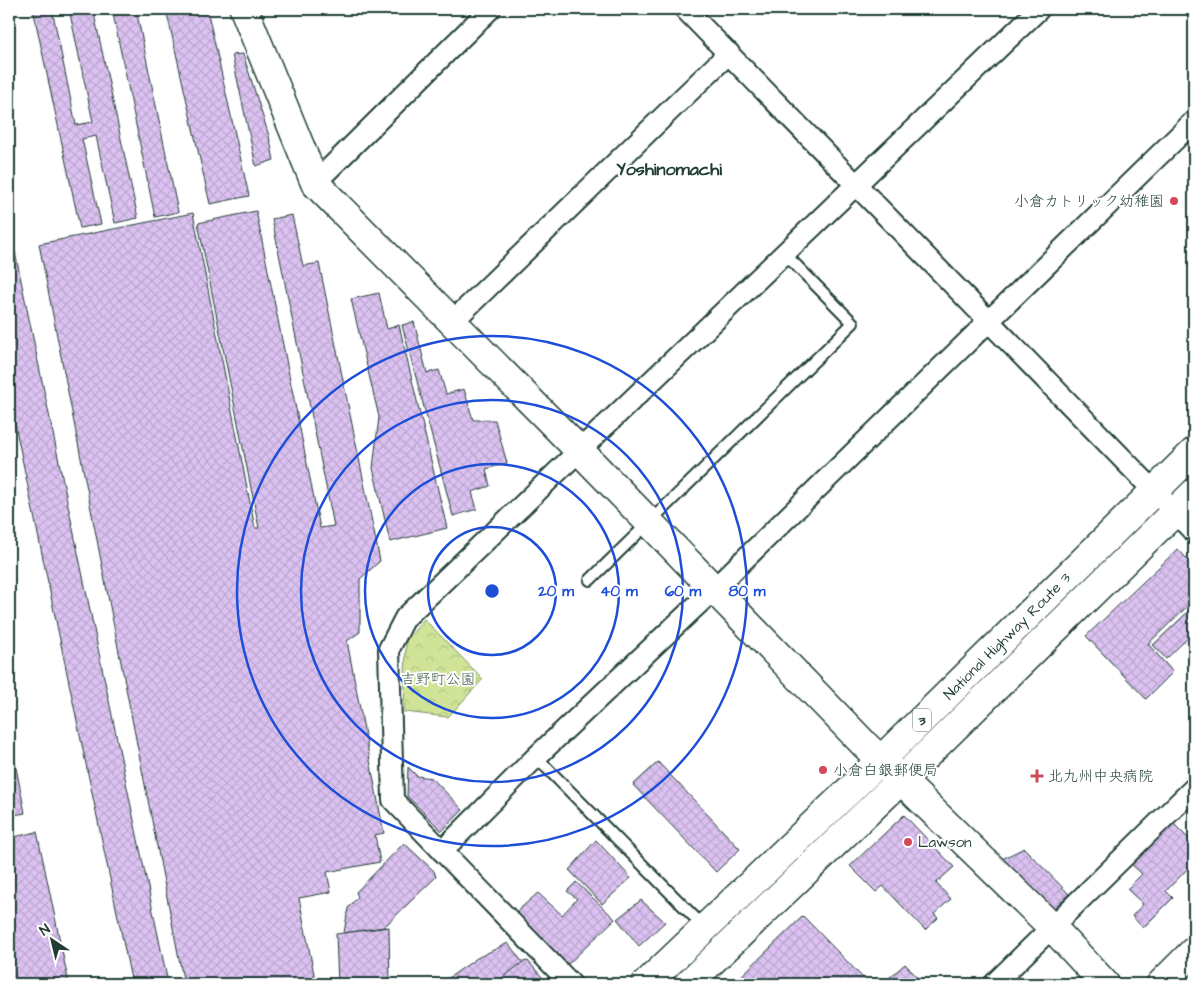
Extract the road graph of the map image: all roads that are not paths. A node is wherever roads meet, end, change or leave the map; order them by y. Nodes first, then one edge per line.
1 (244, 9) edge
2 (490, 9) edge
3 (686, 9) edge
4 (1039, 9) edge
5 (729, 53) junction
6 (1194, 121) edge
7 (315, 183) junction
8 (857, 184) junction
9 (785, 254) junction
10 (990, 321) junction
11 (452, 322) junction
12 (579, 450) junction
13 (1194, 452) edge
14 (1154, 491) junction
15 (1194, 493) edge
16 (1175, 512) junction
17 (649, 522) junction
18 (1194, 532) edge
19 (590, 580) dead end
20 (714, 589) junction
21 (536, 757) junction
22 (881, 760) junction
23 (902, 780) junction
24 (1194, 788) edge
25 (442, 851) junction
26 (1052, 927) junction
27 (706, 928) junction
28 (1194, 951) edge
29 (571, 984) edge
30 (646, 984) edge
31 (688, 984) edge
32 (994, 984) edge
33 (1105, 984) edge
34 (1160, 984) edge

1 - 7 main road
2 - 7 street
3 - 5 street
4 - 8 street
5 - 8 street
5 - 11 street
6 - 10 street
7 - 11 main road
8 - 9 street
8 - 10 street
9 - 12 street
9 - 17 lane
10 - 14 street
10 - 20 street
11 - 12 main road
12 - 17 main road
12 - 25 street
13 - 14 main road, National Highway Route 3 / 3
14 - 16 street
14 - 22 main road, National Highway Route 3 / 3
15 - 16 main road, National Highway Route 3 / 3
16 - 18 street
16 - 23 main road, National Highway Route 3 / 3
17 - 19 lane
17 - 20 main road
20 - 21 street
20 - 22 main road
21 - 25 street
21 - 27 lane
22 - 23 main road
22 - 27 main road, National Highway Route 3 / 3
23 - 26 main road
23 - 31 main road, National Highway Route 3 / 3
24 - 26 street
25 - 29 street
26 - 32 street
26 - 33 main road
27 - 30 main road, National Highway Route 3 / 3
28 - 34 main road

